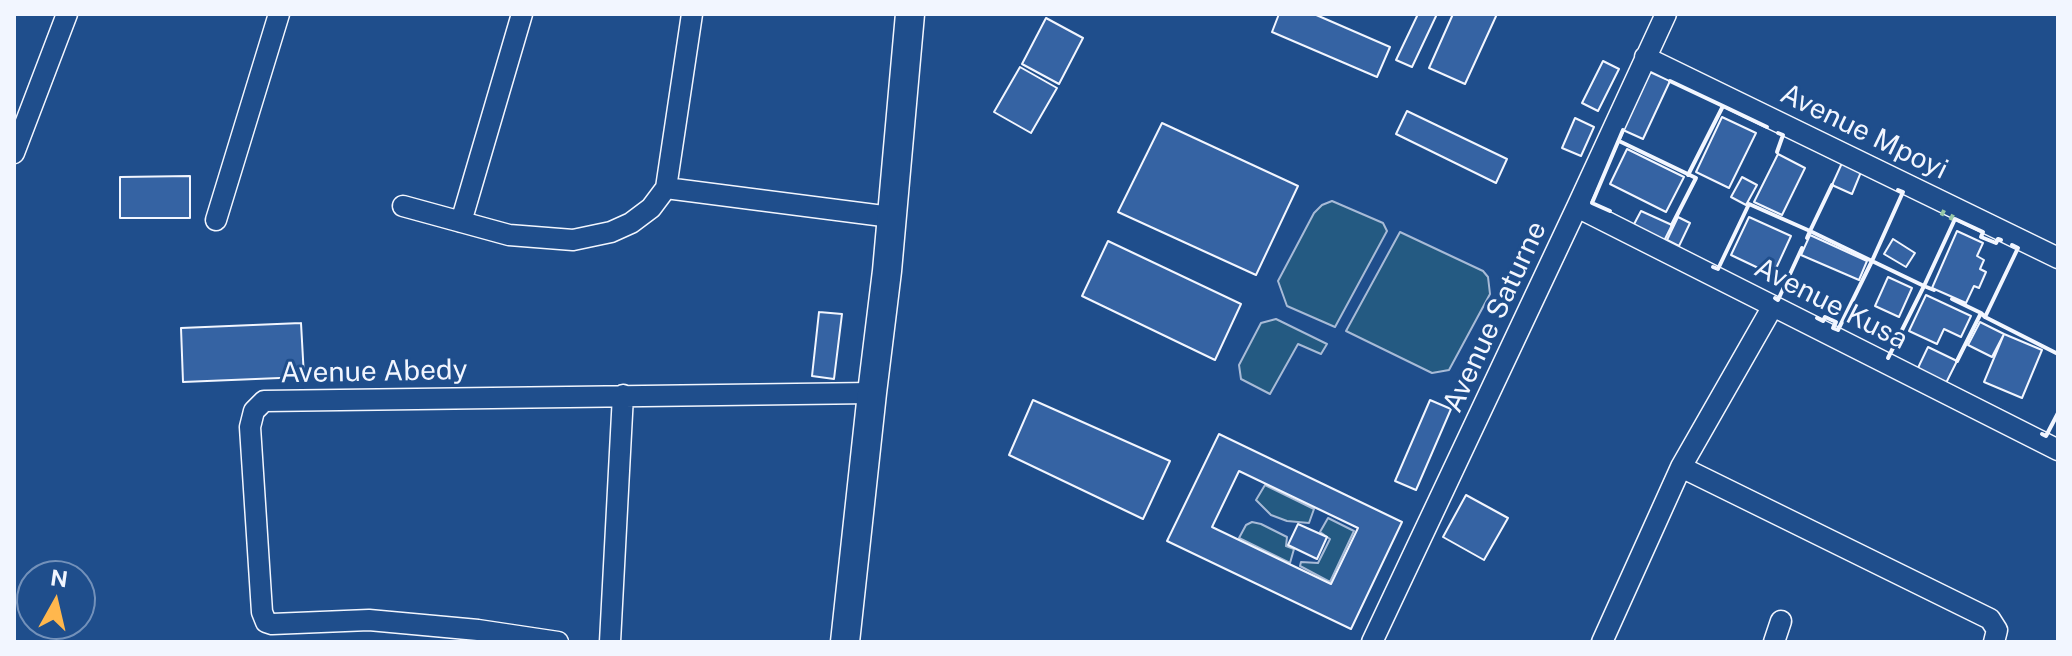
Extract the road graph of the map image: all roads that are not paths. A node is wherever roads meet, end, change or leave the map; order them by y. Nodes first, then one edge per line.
1 (67, 14) edge
2 (279, 14) edge
3 (522, 14) edge
4 (692, 14) edge
5 (910, 14) edge
6 (1666, 14) edge
7 (1645, 57) junction
8 (14, 153) edge
9 (666, 188) junction
10 (403, 206) dead end
11 (1577, 207) junction
12 (891, 217) junction
13 (216, 220) dead end
14 (461, 222) junction
15 (2058, 258) edge
16 (1773, 306) junction
17 (872, 393) junction
18 (623, 395) junction
19 (2058, 450) edge
20 (1681, 467) junction
21 (1781, 621) dead end
22 (558, 642) edge
23 (610, 642) edge
24 (845, 642) edge
25 (1372, 642) edge
26 (1602, 642) edge
27 (1774, 642) edge
28 (1994, 642) edge

1 - 8 street
2 - 13 street
3 - 14 street
4 - 9 street
5 - 12 main road
6 - 7 street, Avenue Saturne
7 - 11 street, Avenue Saturne
7 - 15 street, Avenue Mpoyi
9 - 12 street
9 - 14 street
10 - 14 street
11 - 16 street, Avenue Kusa
11 - 25 street, Avenue Saturne
12 - 17 main road
16 - 19 street, Avenue Kusa
16 - 20 street
17 - 18 street, Avenue Abedy
17 - 24 main road
18 - 22 street, Avenue Abedy
18 - 23 street
20 - 26 street
20 - 28 street
21 - 27 street

